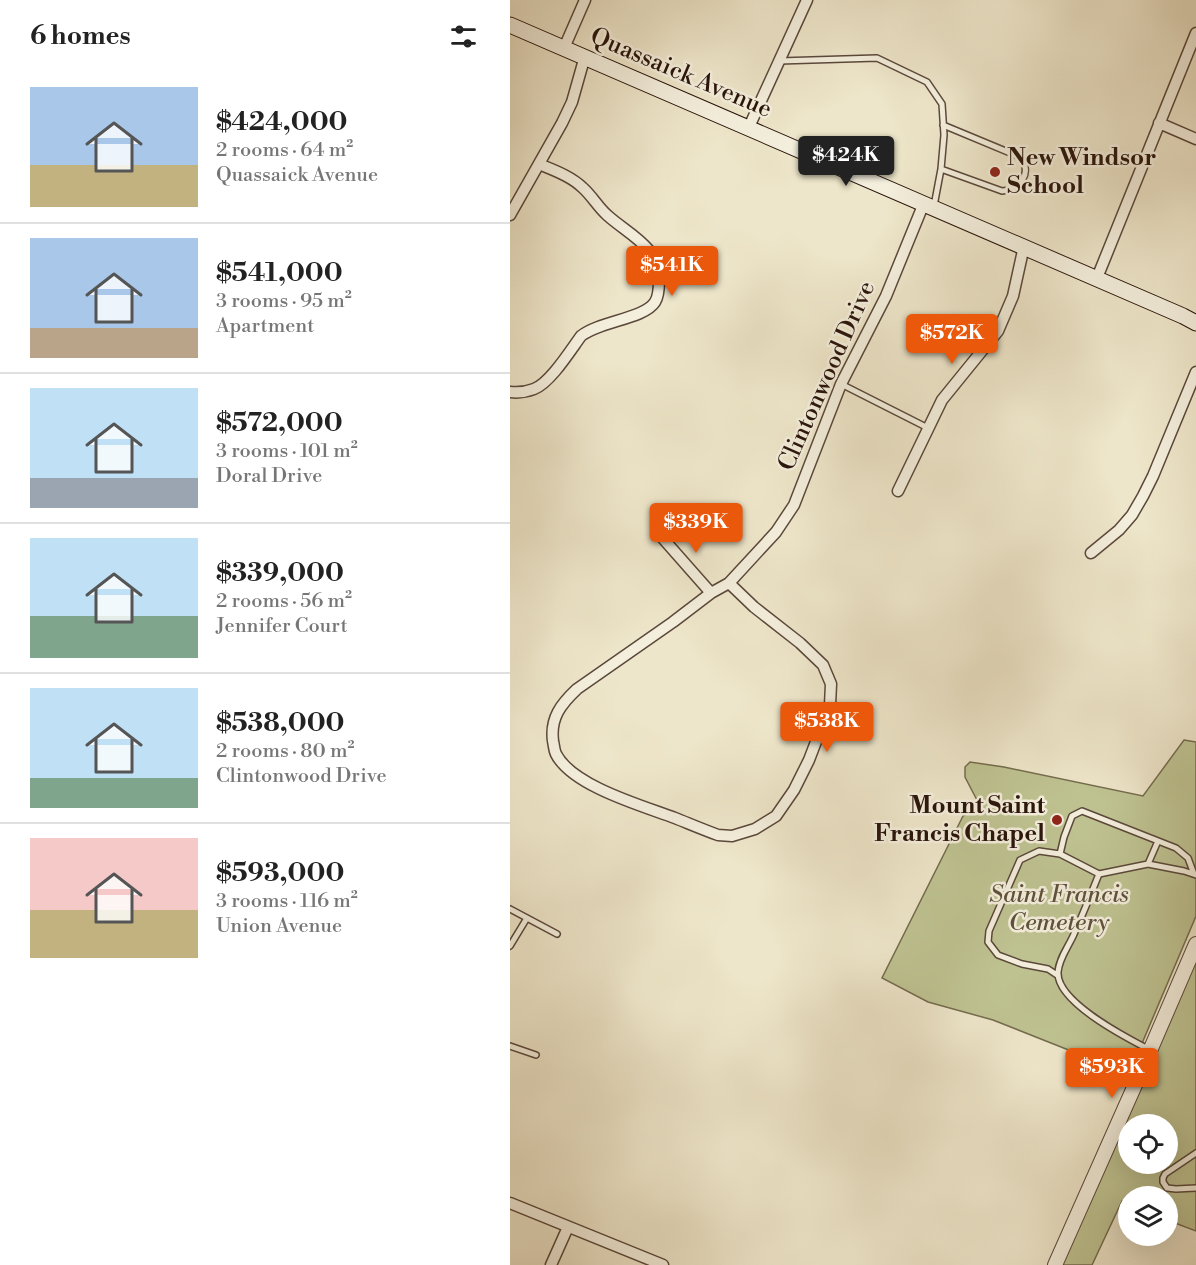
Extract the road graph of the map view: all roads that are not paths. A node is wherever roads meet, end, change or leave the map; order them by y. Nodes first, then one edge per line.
1 (585, 0) edge
2 (807, 0) edge
3 (510, 25) edge
4 (1195, 38) edge
5 (564, 48) junction
6 (585, 56) junction
7 (779, 61) junction
8 (1159, 123) junction
9 (943, 125) junction
10 (749, 127) junction
11 (1196, 139) edge
12 (539, 164) junction
13 (941, 169) junction
14 (929, 205) junction
15 (510, 215) edge
16 (1024, 246) junction
17 (1097, 278) junction
18 (1196, 323) edge
19 (1196, 372) edge
20 (841, 384) junction
21 (510, 392) edge
22 (928, 428) junction
23 (898, 491) dead end
24 (659, 534) dead end
25 (1091, 553) dead end
26 (729, 583) junction
27 (711, 593) junction
28 (1158, 841) junction
29 (1060, 854) junction
30 (1148, 864) junction
31 (1099, 874) junction
32 (1195, 875) edge
33 (510, 909) edge
34 (527, 918) junction
35 (557, 934) dead end
36 (1196, 944) edge
37 (510, 945) edge
38 (1058, 975) junction
39 (510, 1046) edge
40 (1150, 1050) junction
41 (536, 1055) dead end
42 (1196, 1153) edge
43 (1196, 1188) edge
44 (510, 1203) edge
45 (568, 1227) junction
46 (551, 1265) edge
47 (663, 1265) edge
48 (1055, 1265) edge

1 - 5 street
2 - 7 street
3 - 5 main road, Quassaick Avenue
4 - 8 street
5 - 6 main road, Quassaick Avenue
6 - 10 main road, Quassaick Avenue
6 - 12 street
7 - 9 lane
7 - 10 street
8 - 11 street
8 - 17 street
9 - 13 lane
9 - 13 lane
10 - 14 main road, Quassaick Avenue
12 - 15 street
12 - 21 street
13 - 14 lane
14 - 16 main road, Quassaick Avenue
14 - 20 street, Clintonwood Drive
16 - 17 main road, Quassaick Avenue
16 - 22 street
17 - 18 main road, Quassaick Avenue
19 - 25 street
20 - 22 lane
20 - 26 street, Clintonwood Drive
22 - 23 street
24 - 27 street
26 - 27 street, Clintonwood Drive
26 - 27 street, Clintonwood Drive
28 - 29 lane
28 - 30 lane
28 - 32 lane
29 - 31 lane
29 - 38 lane
30 - 31 lane
30 - 32 lane
31 - 38 lane
33 - 34 lane
34 - 35 lane
34 - 37 lane
36 - 40 street
38 - 40 lane
39 - 41 lane
40 - 48 street
42 - 43 lane
44 - 45 street
45 - 46 street
45 - 47 street

